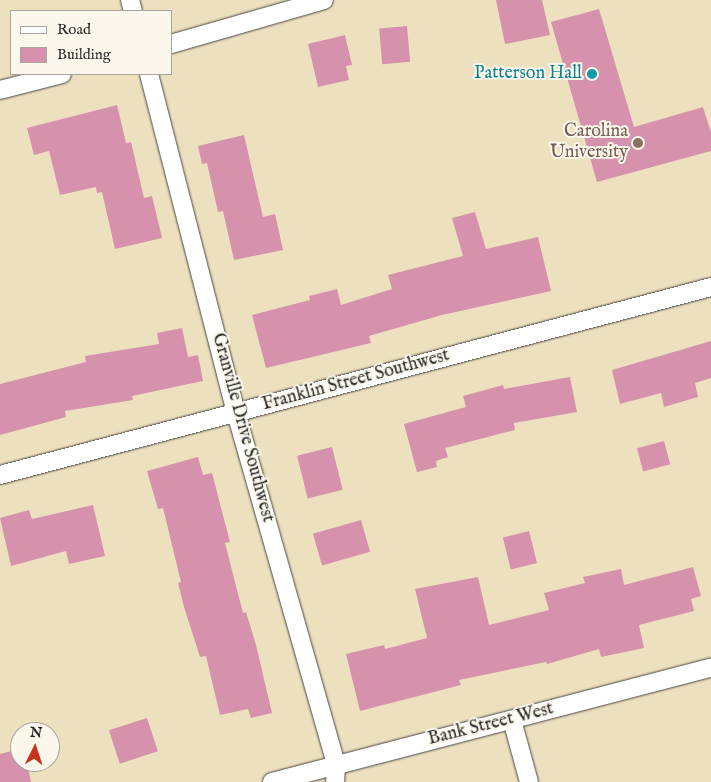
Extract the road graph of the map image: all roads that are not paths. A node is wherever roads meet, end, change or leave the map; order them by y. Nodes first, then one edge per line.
1 (324, 0) edge
2 (172, 44) edge
3 (58, 75) edge
4 (149, 75) edge
5 (0, 90) edge
6 (711, 287) edge
7 (236, 413) junction
8 (0, 474) edge
9 (711, 668) edge
10 (512, 720) junction
11 (335, 774) edge
12 (272, 782) edge
13 (529, 782) edge

1 - 2 street
3 - 5 street
4 - 7 street, Granville Drive Southwest
6 - 7 street, Franklin Street Southwest
7 - 8 street, Franklin Street Southwest
7 - 11 street, Granville Drive Southwest
9 - 10 street, Bank Street West
10 - 11 street, Bank Street West
10 - 13 street
11 - 12 street, Bank Street West

